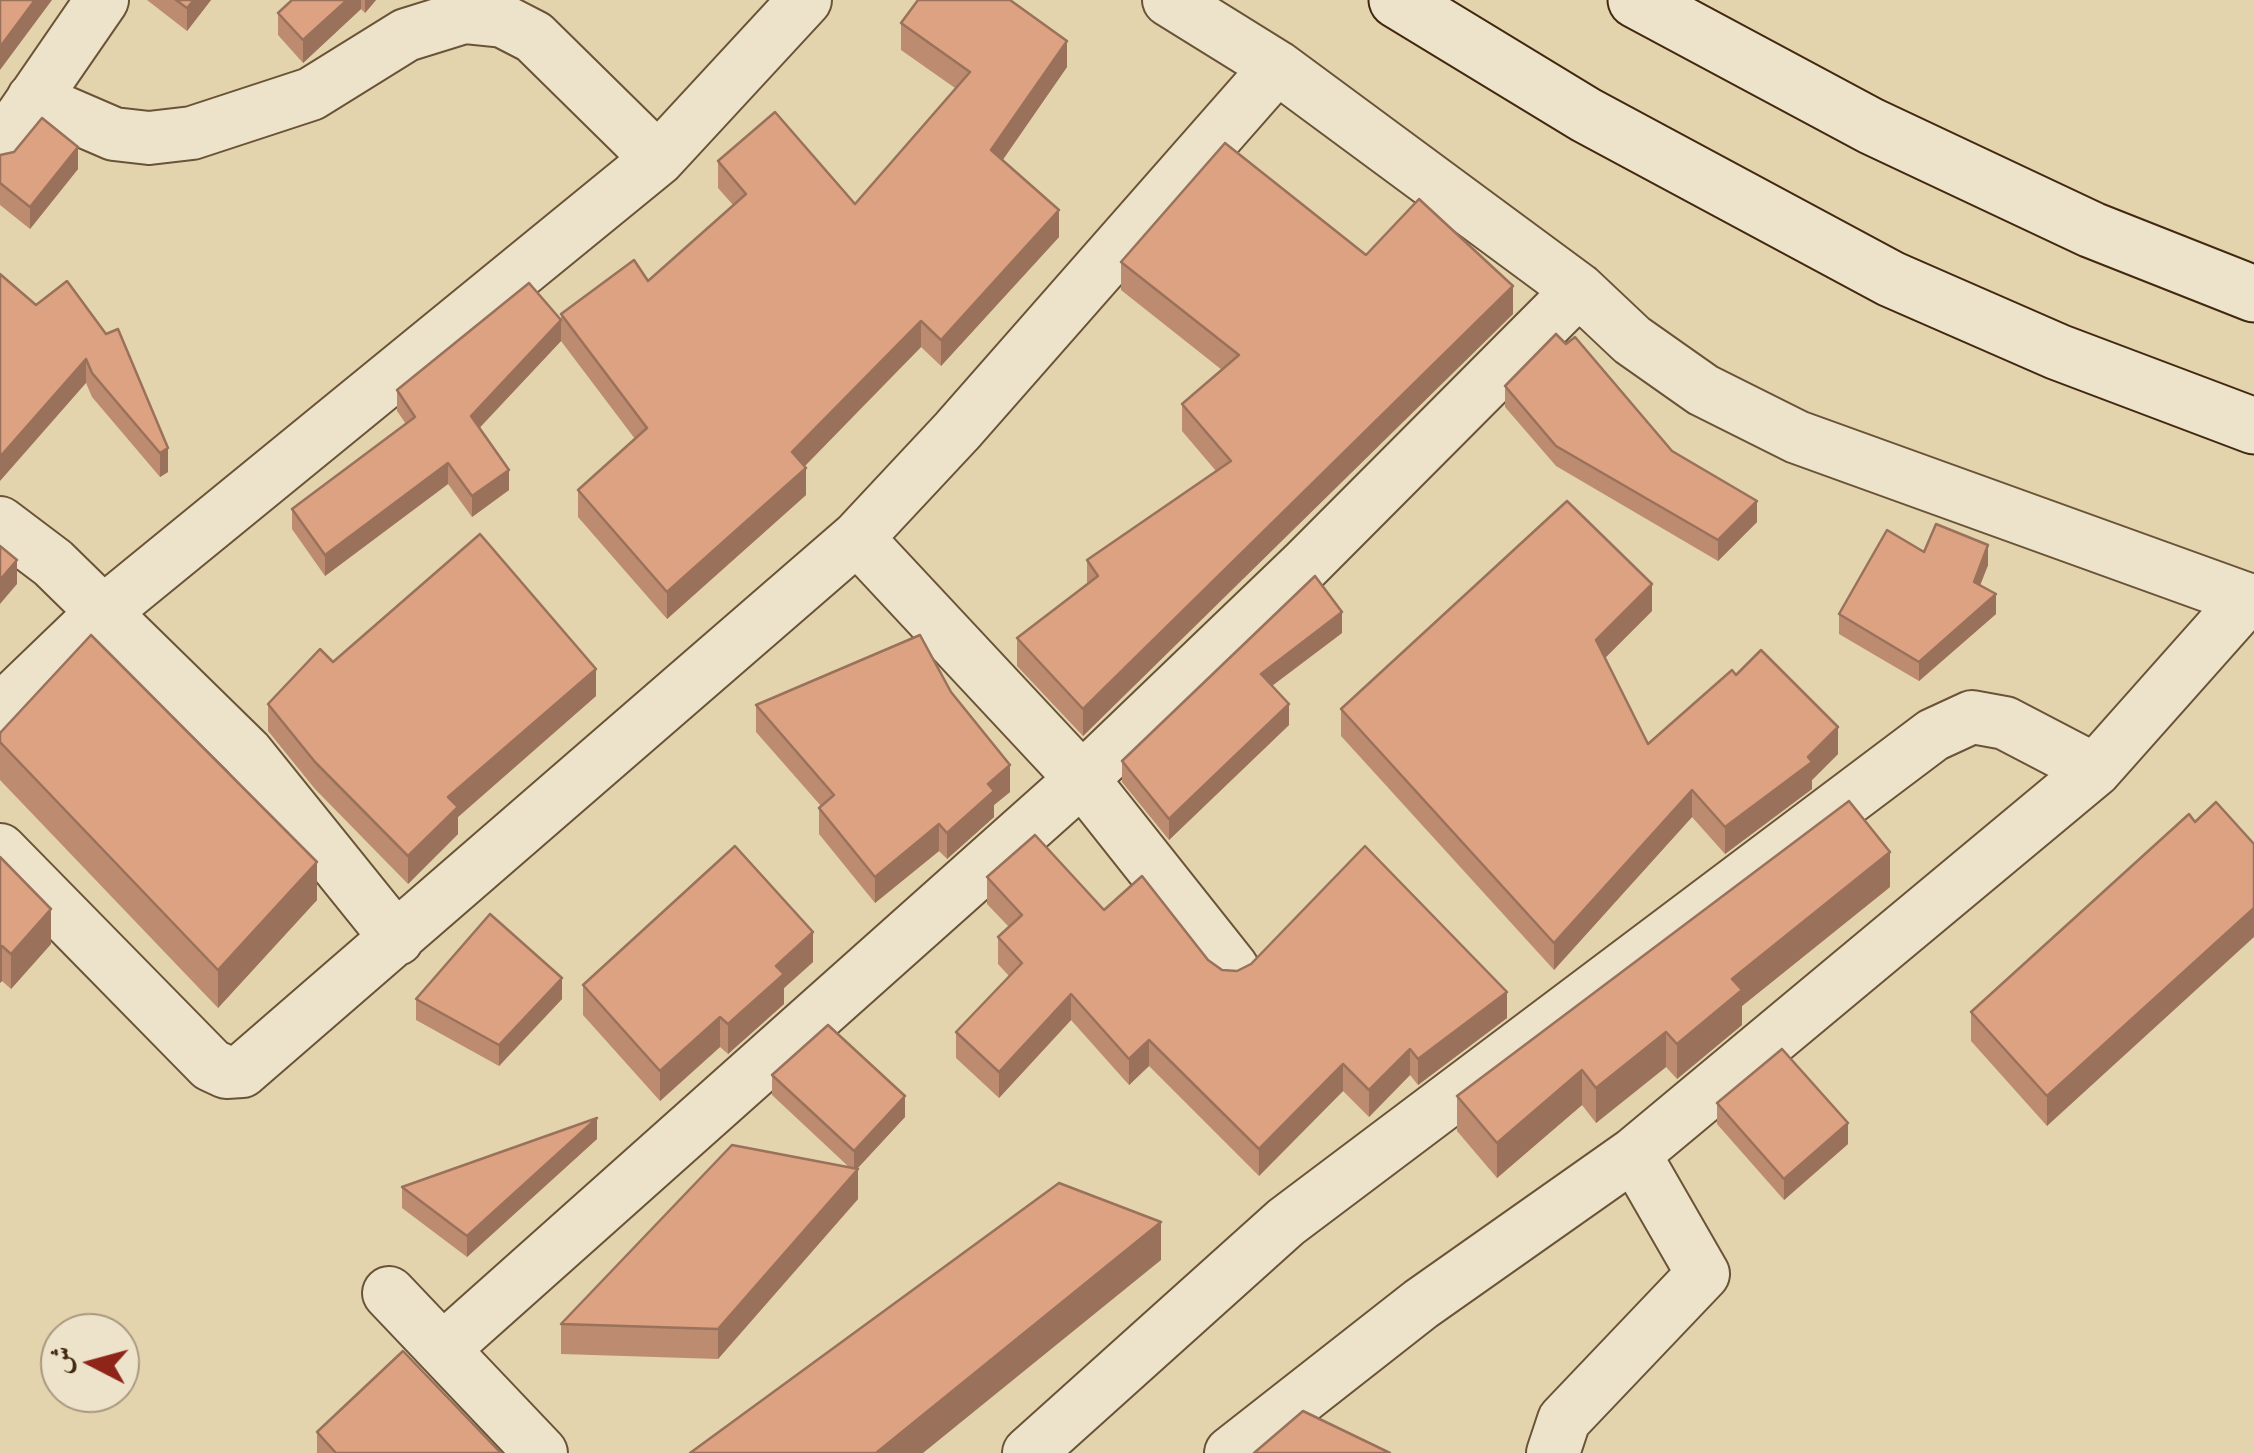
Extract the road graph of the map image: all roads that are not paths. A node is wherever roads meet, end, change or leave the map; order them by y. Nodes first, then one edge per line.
1 (102, 0) edge
2 (805, 0) edge
3 (1169, 0) edge
4 (1397, 0) edge
5 (1636, 0) edge
6 (1277, 67) junction
7 (34, 99) junction
8 (0, 148) edge
9 (658, 159) junction
10 (1579, 290) junction
11 (2254, 294) edge
12 (2254, 426) edge
13 (0, 523) edge
14 (857, 538) junction
15 (2250, 601) edge
16 (101, 614) junction
17 (0, 711) edge
18 (2095, 770) junction
19 (1082, 778) junction
20 (0, 850) edge
21 (397, 939) junction
22 (1232, 968) edge
23 (1634, 1154) junction
24 (388, 1293) dead end
25 (443, 1349) junction
26 (1558, 1436) edge
27 (540, 1453) edge
28 (1029, 1453) edge
29 (1231, 1453) edge
30 (1525, 1453) edge

1 - 7 street
2 - 9 street
3 - 6 street
4 - 12 main road
5 - 11 main road
6 - 10 street
6 - 14 street
7 - 8 street
7 - 9 street
9 - 16 street
10 - 15 street
10 - 19 street
13 - 16 street
14 - 19 street
14 - 21 street
15 - 18 street
16 - 17 street
16 - 21 street
18 - 23 street
18 - 28 street
19 - 22 street
19 - 25 street
20 - 21 street
23 - 26 street
23 - 29 street
24 - 25 street
25 - 27 street
26 - 30 street

